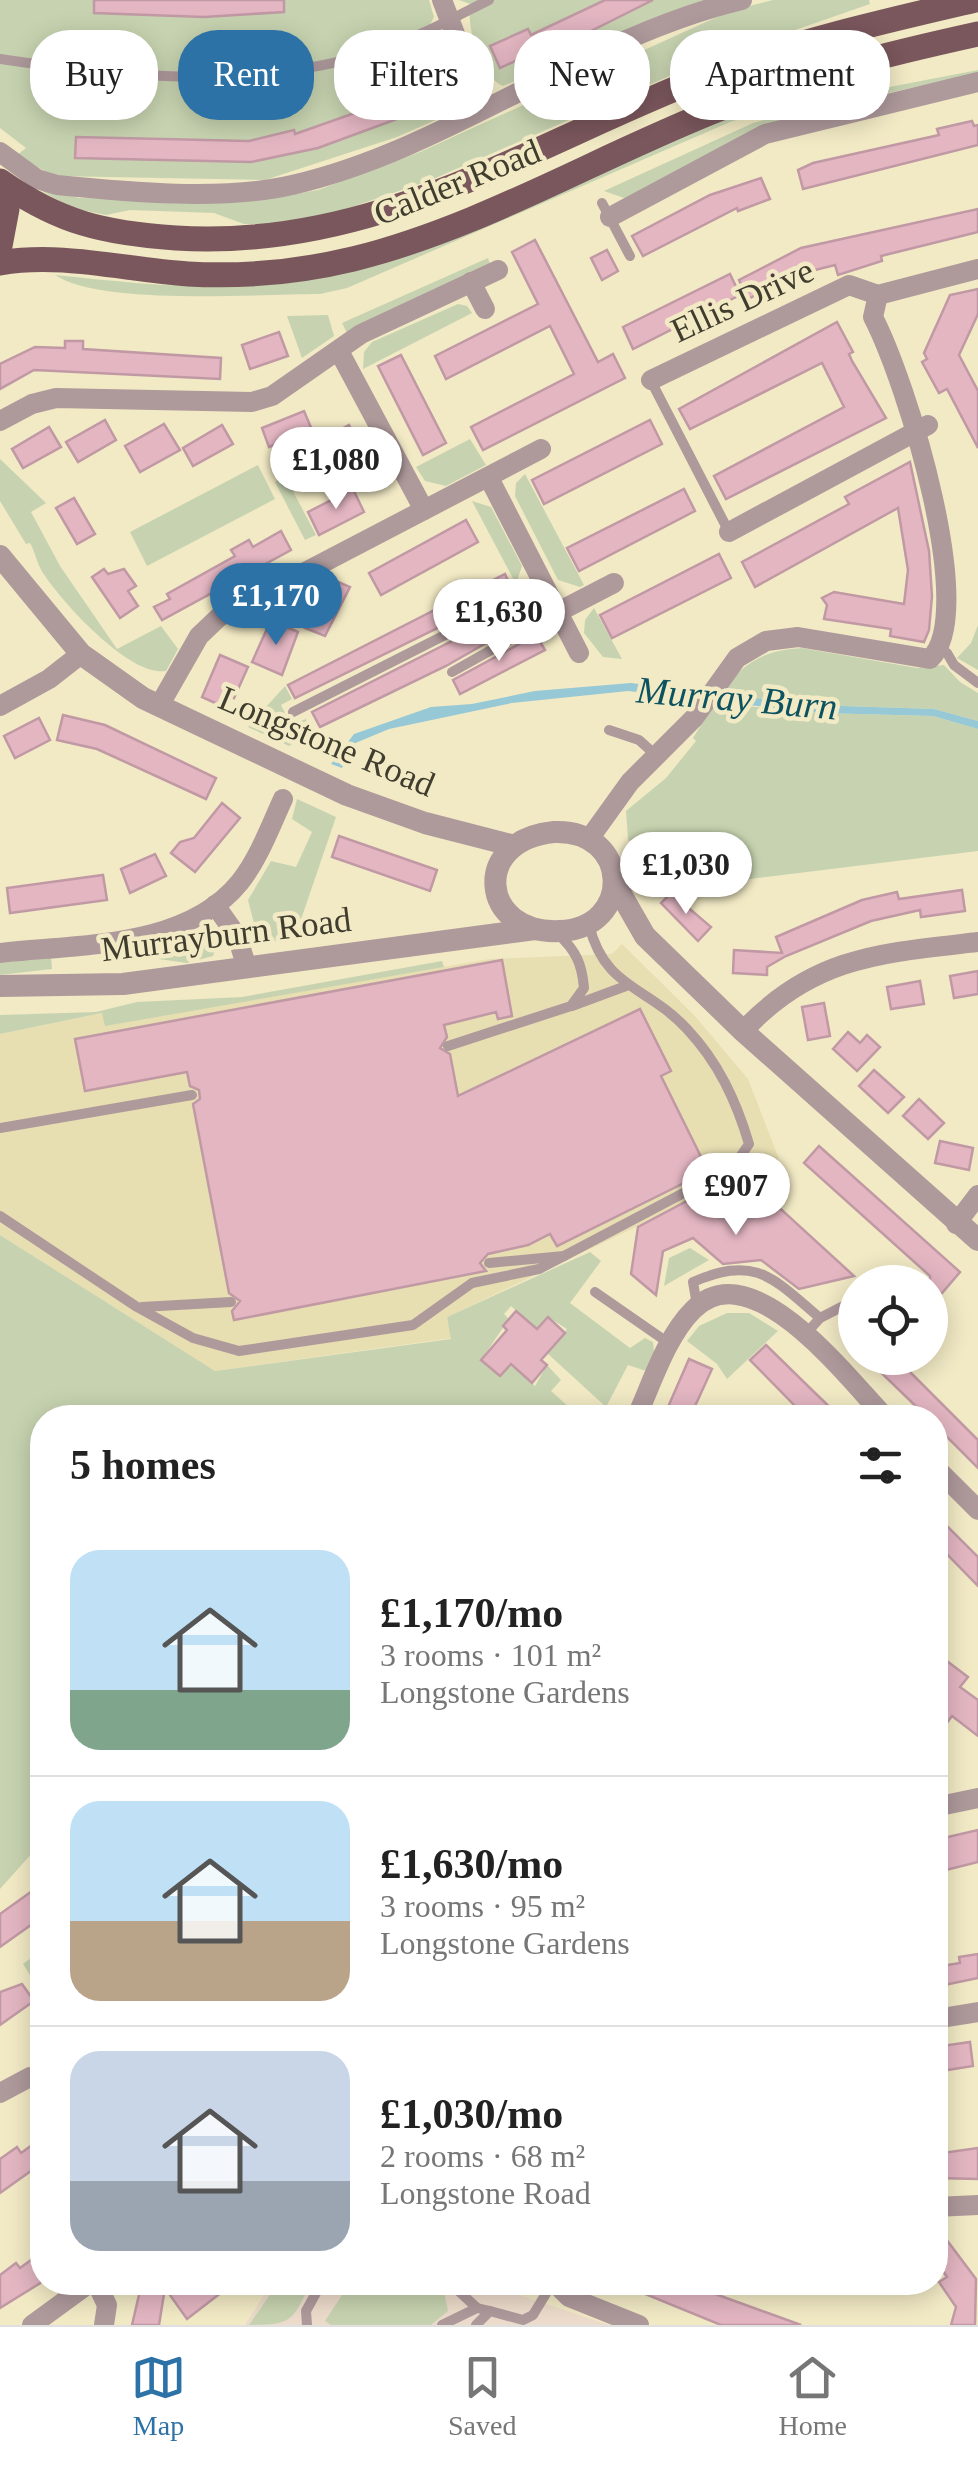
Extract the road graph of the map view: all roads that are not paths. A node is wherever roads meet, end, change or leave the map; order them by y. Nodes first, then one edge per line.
1 (489, 0) edge
2 (742, 0) edge
3 (975, 0) edge
4 (445, 10) edge
5 (978, 34) edge
6 (0, 59) edge
7 (978, 82) edge
8 (494, 101) edge
9 (453, 120) edge
10 (0, 152) edge
11 (0, 184) edge
12 (606, 210) joint
13 (0, 246) edge
14 (630, 256) dead end
15 (0, 263) edge
16 (978, 269) edge
17 (498, 270) dead end
18 (471, 282) junction
19 (878, 295) junction
20 (485, 309) dead end
21 (340, 353) junction
22 (651, 380) joint
23 (0, 420) edge
24 (928, 425) junction
25 (542, 449) dead end
26 (946, 461) dead end
27 (490, 478) junction
28 (424, 510) junction
29 (729, 532) joint
30 (0, 556) edge
31 (614, 584) dead end
32 (544, 585) junction
33 (558, 612) junction
34 (964, 633) dead end
35 (948, 652) junction
36 (579, 653) dead end
37 (81, 654) junction
38 (452, 672) dead end
39 (978, 683) edge
40 (0, 706) edge
41 (159, 706) junction
42 (293, 712) dead end
43 (609, 730) dead end
44 (659, 758) junction
45 (283, 799) dead end
46 (451, 830) junction
47 (590, 839) junction
48 (511, 845) junction
49 (496, 877) junction
50 (614, 882) junction
51 (216, 905) junction
52 (501, 907) junction
53 (592, 922) junction
54 (545, 930) junction
55 (460, 936) junction
56 (645, 936) junction
57 (978, 942) edge
58 (0, 953) edge
59 (247, 968) junction
60 (0, 986) edge
61 (626, 986) junction
62 (572, 1006) junction
63 (743, 1031) junction
64 (448, 1046) dead end
65 (192, 1095) dead end
66 (0, 1128) edge
67 (978, 1195) edge
68 (0, 1216) edge
69 (956, 1224) junction
70 (978, 1240) edge
71 (564, 1256) junction
72 (490, 1262) dead end
73 (596, 1292) dead end
74 (231, 1302) dead end
75 (697, 1305) junction
76 (137, 1307) junction
77 (838, 1309) edge
78 (820, 1318) junction
79 (804, 1336) junction
80 (670, 1344) junction
81 (642, 1405) edge
82 (873, 1405) edge
83 (948, 1480) edge
84 (978, 1510) edge
85 (978, 1798) edge
86 (948, 1804) edge
87 (978, 2012) edge
88 (948, 2018) edge
89 (30, 2078) dead end
90 (0, 2094) edge
91 (978, 2205) edge
92 (948, 2206) edge
93 (75, 2295) edge
94 (101, 2295) edge
95 (315, 2295) edge
96 (463, 2295) edge
97 (545, 2295) edge
98 (567, 2295) edge
99 (477, 2308) junction
100 (490, 2312) junction
101 (533, 2315) junction
102 (32, 2325) edge
103 (104, 2325) edge
104 (307, 2325) edge
105 (442, 2325) edge
106 (476, 2325) edge
107 (544, 2325) edge
108 (639, 2325) edge

1 - 4 lane
2 - 8 street, Calder Road
3 - 11 main road, Calder Road
4 - 6 lane
5 - 15 main road, Calder Road
7 - 12 street
9 - 10 street, Calder Road
11 - 13 main road
12 - 14 lane
16 - 19 street, Ellis Drive
17 - 18 street
18 - 20 street
18 - 21 street
19 - 22 street, Ellis Drive
19 - 24 street
21 - 23 street
21 - 28 street
22 - 29 lane
24 - 26 street
24 - 29 street
25 - 27 street
27 - 28 street
27 - 32 street
28 - 41 street
30 - 37 street, Longstone Road
31 - 33 street
32 - 33 street
32 - 42 lane
33 - 36 street
33 - 38 lane
34 - 35 street
35 - 39 lane
35 - 44 street
37 - 40 street
37 - 41 street, Longstone Road
41 - 46 street, Longstone Road
43 - 44 lane
44 - 47 street
45 - 51 street
46 - 48 street, Longstone Road
46 - 49 street, Longstone Road
47 - 48 street
47 - 50 street
48 - 49 street
49 - 52 street
50 - 53 street
50 - 56 street
51 - 58 street
51 - 59 street
52 - 54 street
52 - 55 street, Murrayburn Road
53 - 54 street
53 - 56 street
53 - 61 lane
54 - 55 street, Murrayburn Road
54 - 62 lane
55 - 59 street, Murrayburn Road
56 - 63 street
57 - 63 street
59 - 60 street, Murrayburn Road
61 - 62 lane
61 - 71 lane
62 - 64 lane
63 - 69 street
65 - 66 lane
67 - 69 street
68 - 76 lane
69 - 70 street
71 - 72 lane
71 - 76 lane
73 - 80 lane
74 - 76 lane
75 - 78 lane
75 - 79 street
75 - 80 street
77 - 78 lane
78 - 79 lane
79 - 82 street
80 - 81 street
83 - 84 street
85 - 86 street
87 - 88 street
89 - 90 street
91 - 92 street
93 - 102 street
94 - 103 street
95 - 104 lane
96 - 99 lane
97 - 101 lane
98 - 108 street
99 - 100 lane
99 - 105 lane
100 - 101 lane
100 - 106 lane
101 - 107 lane

